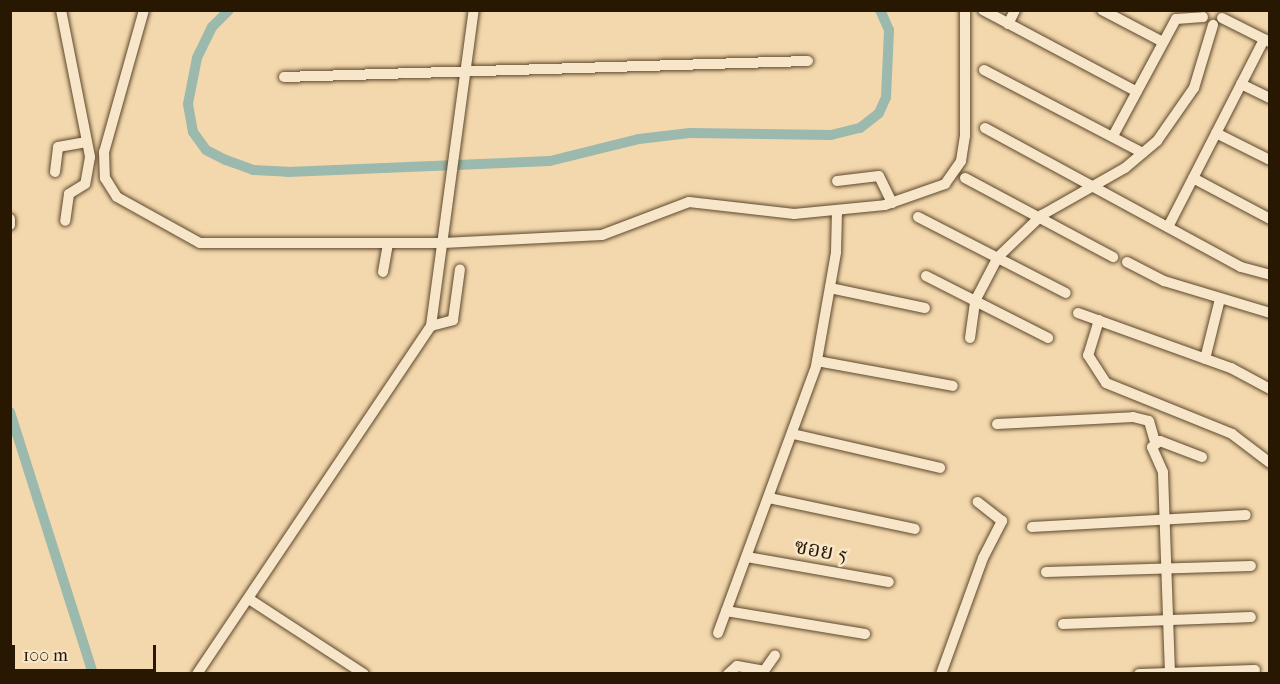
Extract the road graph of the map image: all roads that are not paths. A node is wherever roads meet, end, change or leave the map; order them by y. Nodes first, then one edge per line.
1 (61, 10) edge
2 (144, 10) edge
3 (474, 10) edge
4 (964, 10) edge
5 (983, 10) edge
6 (1015, 10) edge
7 (1102, 10) edge
8 (1203, 14) edge
9 (1222, 14) edge
10 (1176, 15) edge
11 (1008, 24) junction
12 (1213, 25) junction
13 (1267, 40) edge
14 (1163, 42) junction
15 (808, 61) dead end
16 (984, 70) dead end
17 (466, 74) junction
18 (284, 77) dead end
19 (1241, 84) junction
20 (1137, 92) junction
21 (1269, 98) edge
22 (985, 128) dead end
23 (1216, 133) junction
24 (1113, 136) junction
25 (87, 142) junction
26 (1143, 153) junction
27 (1269, 160) edge
28 (55, 172) dead end
29 (965, 178) dead end
30 (1193, 178) junction
31 (837, 181) dead end
32 (1094, 187) junction
33 (892, 203) junction
34 (837, 210) junction
35 (918, 217) dead end
36 (1038, 218) junction
37 (10, 219) edge
38 (1269, 219) edge
39 (65, 221) dead end
40 (10, 225) edge
41 (1168, 227) junction
42 (388, 243) junction
43 (443, 243) junction
44 (998, 257) junction
45 (1113, 257) dead end
46 (1127, 262) dead end
47 (460, 269) dead end
48 (383, 273) dead end
49 (1269, 275) edge
50 (926, 276) dead end
51 (830, 288) junction
52 (1066, 293) dead end
53 (1220, 299) junction
54 (975, 301) junction
55 (926, 308) dead end
56 (1078, 313) dead end
57 (1269, 313) edge
58 (1099, 320) junction
59 (431, 326) junction
60 (970, 338) dead end
61 (1048, 338) dead end
62 (1205, 359) junction
63 (817, 361) junction
64 (953, 386) dead end
65 (1269, 389) edge
66 (997, 424) dead end
67 (794, 434) junction
68 (1155, 442) junction
69 (1202, 458) dead end
70 (1269, 463) edge
71 (940, 468) dead end
72 (769, 498) junction
73 (978, 502) dead end
74 (1246, 515) dead end
75 (1164, 518) junction
76 (1032, 527) dead end
77 (915, 529) dead end
78 (747, 558) junction
79 (1251, 566) dead end
80 (1167, 569) junction
81 (1046, 572) dead end
82 (889, 582) dead end
83 (249, 599) junction
84 (726, 611) junction
85 (1251, 617) dead end
86 (1168, 622) junction
87 (1063, 624) dead end
88 (718, 633) dead end
89 (865, 634) dead end
90 (775, 655) dead end
91 (1255, 670) dead end
92 (1170, 673) edge
93 (197, 674) edge
94 (364, 674) edge
95 (728, 674) edge
96 (941, 674) edge
97 (1139, 674) edge

1 - 25 street
2 - 42 street
3 - 17 street
4 - 33 street
5 - 11 street
6 - 11 street
7 - 14 street
8 - 10 street
8 - 12 street
9 - 12 street
9 - 13 street
10 - 14 street
11 - 20 street
12 - 26 street
13 - 19 street
14 - 20 street
15 - 17 street
16 - 24 street
17 - 18 street
17 - 43 street
19 - 21 street
19 - 23 street
20 - 24 street
22 - 32 street
23 - 27 street
23 - 30 street
24 - 26 street
25 - 28 street
25 - 39 street
26 - 32 street
29 - 36 street
30 - 38 street
30 - 41 street
31 - 33 street
32 - 36 street
32 - 41 street
33 - 34 street
34 - 43 street
34 - 51 street
35 - 44 street
36 - 44 street
36 - 45 street
37 - 40 street
41 - 49 street
42 - 43 street
42 - 48 street
43 - 59 street
44 - 52 street
44 - 54 street
46 - 53 street
47 - 59 street
50 - 54 street
51 - 55 street
51 - 63 street
53 - 57 street
53 - 62 street
54 - 60 street
54 - 61 street
56 - 58 street
58 - 62 street
58 - 70 street
59 - 83 street
62 - 65 street
63 - 64 street
63 - 67 street
66 - 68 street
67 - 71 street
67 - 72 street
68 - 69 street
68 - 75 street
72 - 77 street
72 - 78 street
73 - 96 street
74 - 75 street
75 - 76 street
75 - 80 street
78 - 82 street, ซอย 5
78 - 84 street
79 - 80 street
80 - 81 street
80 - 86 street
83 - 93 street
83 - 94 street
84 - 88 street
84 - 89 street
85 - 86 street
86 - 87 street
86 - 92 street
90 - 95 street
91 - 92 street
92 - 97 street

